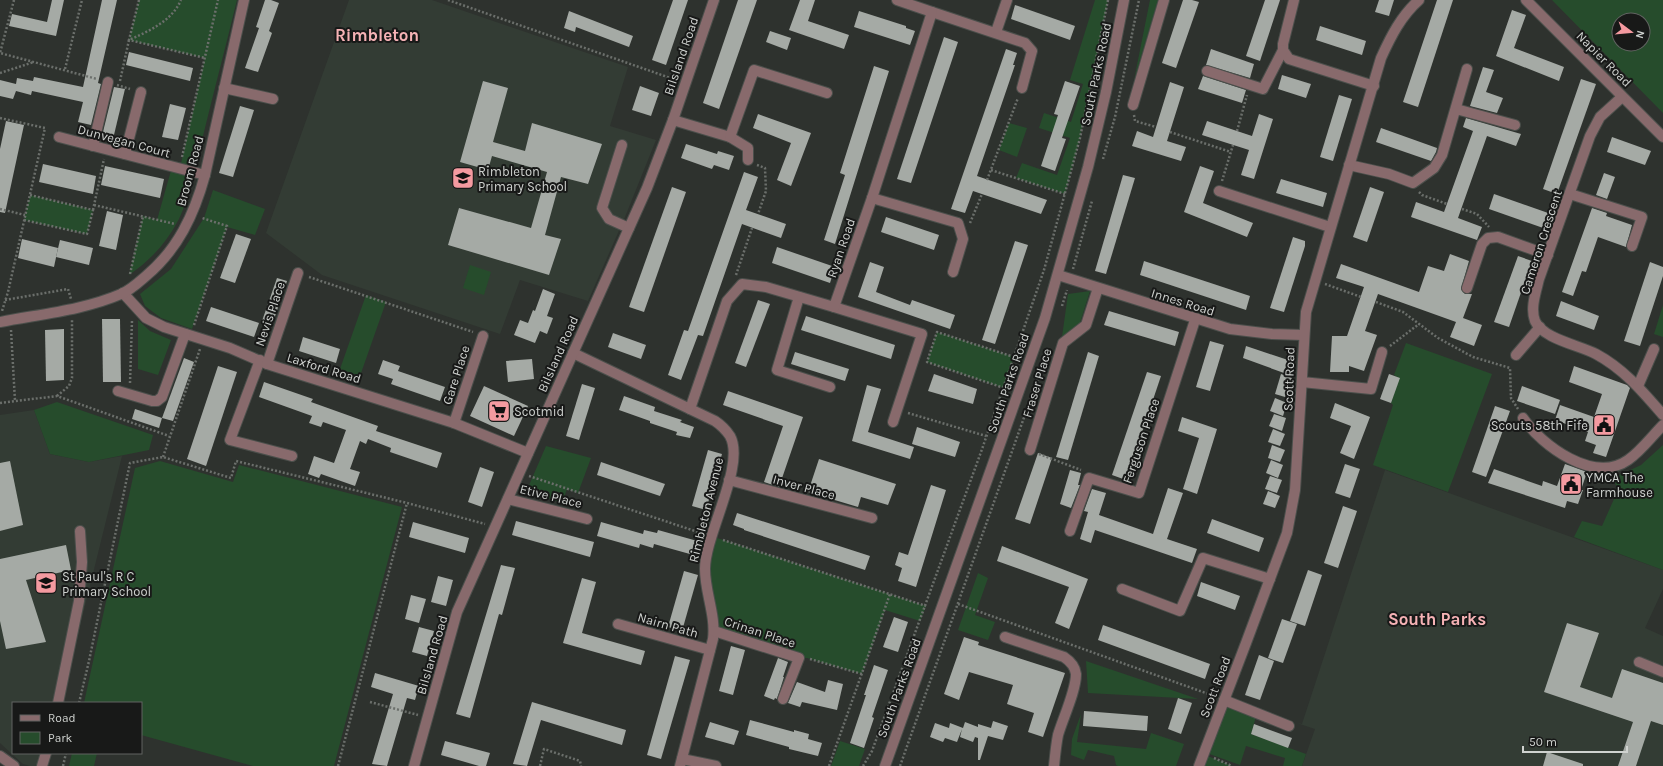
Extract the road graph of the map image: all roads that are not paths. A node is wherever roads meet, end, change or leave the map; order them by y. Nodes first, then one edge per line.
1 (244, 0) edge
2 (714, 0) edge
3 (897, 0) edge
4 (1008, 0) edge
5 (1124, 0) edge
6 (1164, 0) edge
7 (1294, 0) edge
8 (1419, 0) edge
9 (1526, 0) edge
10 (932, 12) junction
11 (996, 32) junction
12 (1283, 50) junction
13 (1468, 69) dead end
14 (1207, 71) dead end
15 (108, 82) dead end
16 (1374, 86) junction
17 (224, 88) junction
18 (1022, 88) road end
19 (141, 92) dead end
20 (827, 93) dead end
21 (1622, 96) junction
22 (273, 99) dead end
23 (1133, 105) road end
24 (1456, 109) junction
25 (673, 120) junction
26 (1515, 125) dead end
27 (59, 137) dead end
28 (1663, 137) edge
29 (730, 138) junction
30 (622, 145) dead end
31 (93, 146) junction
32 (125, 154) junction
33 (748, 160) road end
34 (1349, 165) junction
35 (205, 175) junction
36 (1219, 191) road end
37 (1570, 194) junction
38 (872, 198) junction
39 (628, 228) junction
40 (1330, 228) junction
41 (1632, 246) dead end
42 (1548, 255) junction
43 (953, 272) dead end
44 (298, 273) road end
45 (1058, 275) junction
46 (1098, 288) junction
47 (1467, 288) dead end
48 (123, 293) junction
49 (800, 297) junction
50 (834, 307) junction
51 (1195, 320) junction
52 (4, 321) edge
53 (1540, 327) junction
54 (188, 335) junction
55 (1304, 335) junction
56 (483, 336) road end
57 (1654, 349) dead end
58 (573, 352) junction
59 (1382, 352) road end
60 (1516, 355) dead end
61 (264, 362) junction
62 (1302, 382) junction
63 (830, 386) dead end
64 (1638, 386) junction
65 (118, 391) dead end
66 (690, 409) junction
67 (1663, 415) edge
68 (1523, 418) road end
69 (893, 422) dead end
70 (454, 423) junction
71 (1663, 425) edge
72 (1030, 450) road end
73 (528, 453) junction
74 (292, 456) dead end
75 (729, 480) junction
76 (508, 499) junction
77 (872, 518) dead end
78 (587, 519) dead end
79 (80, 531) dead end
80 (1070, 531) dead end
81 (1270, 579) junction
82 (1122, 589) dead end
83 (618, 624) dead end
84 (714, 631) junction
85 (1005, 637) dead end
86 (710, 650) junction
87 (1639, 662) dead end
88 (1663, 672) edge
89 (783, 699) dead end
90 (1224, 700) junction
91 (58, 702) edge
92 (1289, 726) dead end
93 (46, 754) edge
94 (0, 756) edge
95 (681, 763) edge
96 (14, 766) edge
97 (42, 766) edge
98 (414, 766) edge
99 (716, 766) edge
100 (885, 766) edge
101 (1054, 766) edge
102 (1199, 766) edge

1 - 17 street, Broom Road
2 - 25 street, Bilsland Road
3 - 10 street
4 - 11 street
5 - 45 street, South Parks Road
6 - 23 street
7 - 12 street
8 - 16 street, Scott Road
9 - 21 street, Napier Road
10 - 11 street
10 - 38 street, Ryan Road
11 - 18 street
12 - 14 street
12 - 16 street
13 - 24 street
15 - 31 street
16 - 34 street, Scott Road
17 - 22 street
17 - 35 street, Broom Road
19 - 32 street
20 - 29 street
21 - 28 street, Napier Road
21 - 37 street, Cameron Crescent
24 - 26 street
24 - 34 street
25 - 29 street
25 - 39 street, Bilsland Road
27 - 31 street, Dunvegan Court
29 - 33 street
30 - 39 street
31 - 32 street, Dunvegan Court
32 - 35 street, Dunvegan Court
34 - 40 street, Scott Road
35 - 48 street, Broom Road
36 - 40 street
37 - 41 street
37 - 42 street, Cameron Crescent
38 - 43 street
38 - 50 street, Ryan Road
39 - 58 street, Bilsland Road
40 - 55 street, Scott Road
42 - 47 street
42 - 53 street, Cameron Crescent
44 - 61 street, Nevis Place
45 - 46 street, Innes Road
45 - 100 street, South Parks Road
46 - 51 street, Innes Road
46 - 72 street, Fraser Place
48 - 52 street, Broom Road
48 - 54 street, Laxford Road
49 - 50 street
49 - 63 street
49 - 66 street
50 - 69 street
51 - 55 street, Innes Road
51 - 80 street, Ferguson Place
53 - 60 street
53 - 64 street
54 - 61 street, Laxford Road
54 - 65 street
55 - 62 street, Scott Road
56 - 70 street, Gare Place
57 - 64 street
58 - 66 street, Rimbleton Avenue
58 - 73 street, Bilsland Road
59 - 62 street
61 - 70 street, Laxford Road
61 - 74 street, Nevis Place
62 - 81 street, Scott Road
64 - 67 street
66 - 75 street, Rimbleton Avenue
68 - 71 street
70 - 73 street, Laxford Road
73 - 76 street, Bilsland Road
75 - 77 street, Inver Place
75 - 84 street, Rimbleton Avenue
76 - 78 street, Etive Place
76 - 98 street, Bilsland Road
79 - 91 street
81 - 82 street
81 - 90 street, Scott Road
83 - 86 street, Nairn Path
84 - 86 street, Rimbleton Avenue
84 - 89 street, Crinan Place
85 - 101 street
86 - 95 street, Rimbleton Avenue
87 - 88 street
90 - 92 street
90 - 102 street, Scott Road
93 - 97 street
94 - 96 street
95 - 99 street

